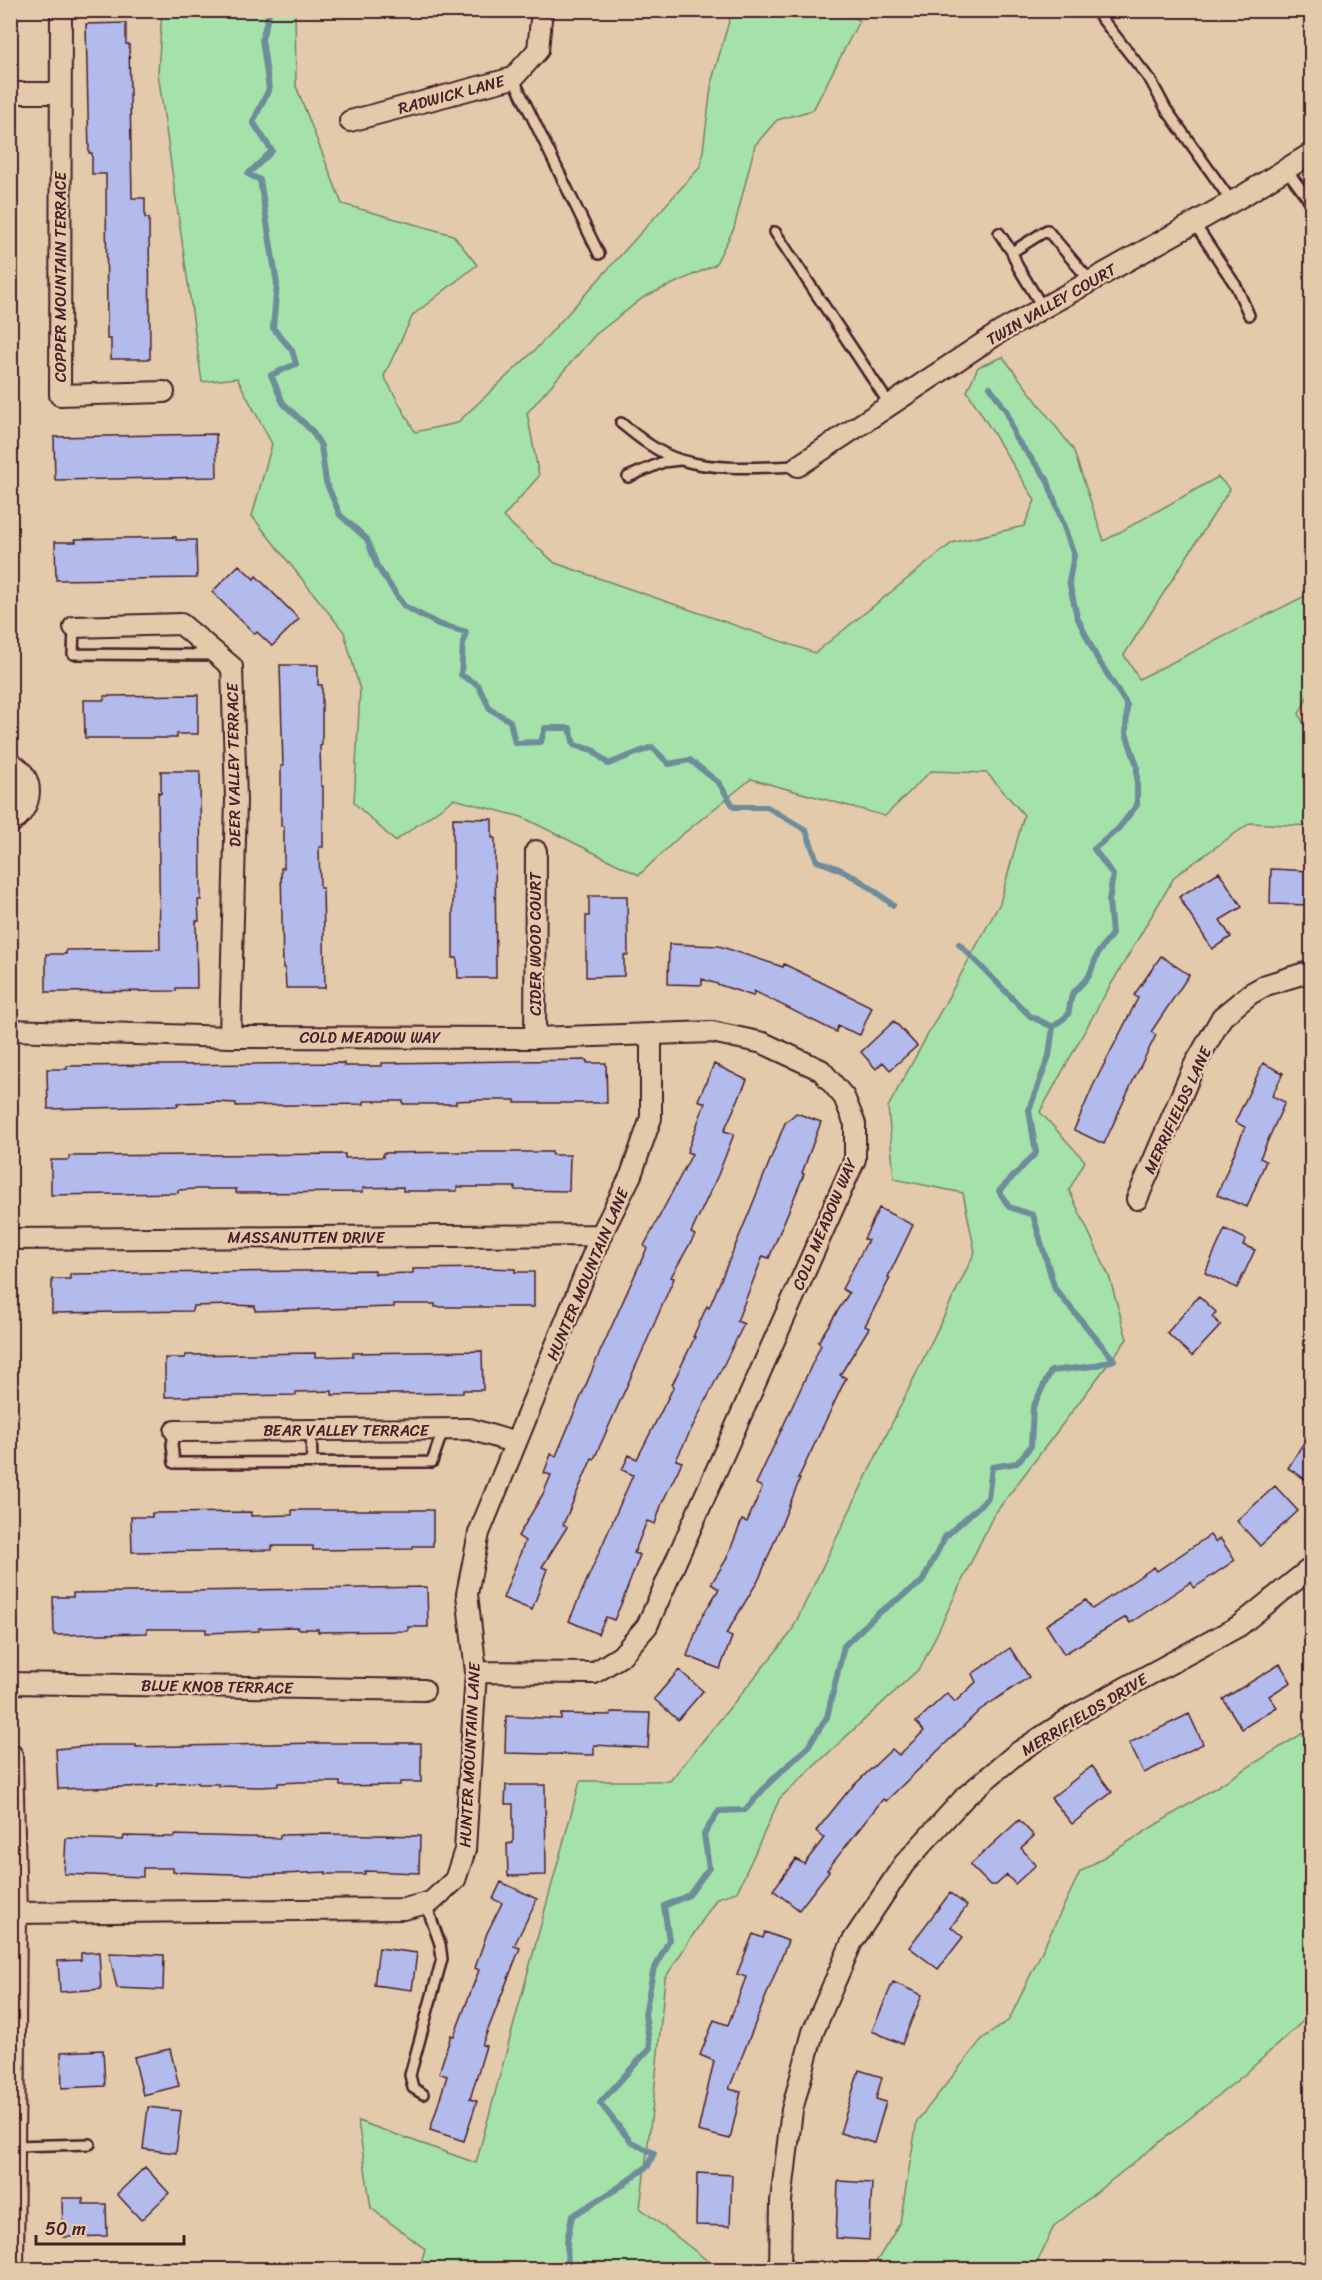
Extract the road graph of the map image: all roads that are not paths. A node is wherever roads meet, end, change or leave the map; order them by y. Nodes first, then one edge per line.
1 (61, 10) edge
2 (542, 10) edge
3 (1095, 10) edge
4 (513, 78) junction
5 (10, 93) edge
6 (59, 93) junction
7 (350, 121) dead end
8 (1311, 153) edge
9 (1286, 169) junction
10 (1232, 202) junction
11 (1311, 204) edge
12 (1194, 223) junction
13 (775, 232) dead end
14 (999, 232) dead end
15 (1012, 252) junction
16 (599, 254) dead end
17 (1091, 282) junction
18 (1043, 308) junction
19 (1249, 315) dead end
20 (164, 392) dead end
21 (890, 405) junction
22 (621, 423) dead end
23 (680, 460) junction
24 (798, 466) joint
25 (628, 477) dead end
26 (74, 627) joint
27 (218, 655) junction
28 (10, 765) edge
29 (10, 821) edge
30 (536, 851) dead end
31 (1311, 973) edge
32 (10, 1030) edge
33 (651, 1034) junction
34 (230, 1037) junction
35 (535, 1038) junction
36 (1137, 1199) dead end
37 (601, 1235) junction
38 (10, 1239) edge
39 (443, 1430) junction
40 (175, 1431) joint
41 (312, 1431) junction
42 (516, 1443) junction
43 (312, 1461) junction
44 (1311, 1567) edge
45 (476, 1672) junction
46 (10, 1683) edge
47 (424, 1690) dead end
48 (10, 1756) edge
49 (426, 1904) junction
50 (14, 1913) junction
51 (423, 2094) dead end
52 (90, 2144) dead end
53 (11, 2146) edge
54 (11, 2270) edge
55 (780, 2270) edge

1 - 6 street, COPPER MOUNTAIN TERRACE
2 - 4 street, RADWICK LANE
3 - 10 lane
4 - 7 street, RADWICK LANE
4 - 16 lane
5 - 6 street
6 - 20 street, COPPER MOUNTAIN TERRACE
8 - 9 street, TWIN VALLEY COURT
9 - 10 street, TWIN VALLEY COURT
9 - 11 lane
10 - 12 street, TWIN VALLEY COURT
12 - 17 street, TWIN VALLEY COURT
12 - 19 lane
13 - 21 lane
14 - 15 lane
15 - 17 lane
15 - 18 lane
17 - 18 street, TWIN VALLEY COURT
18 - 21 street, TWIN VALLEY COURT
21 - 24 street, TWIN VALLEY COURT
22 - 23 lane
23 - 24 lane
23 - 25 lane
26 - 27 street, DEER VALLEY TERRACE
26 - 27 lane
27 - 34 street, DEER VALLEY TERRACE
28 - 29 street
30 - 35 street, CIDER WOOD COURT
31 - 36 street, MERRIFIELDS LANE
32 - 34 street, COLD MEADOW WAY
33 - 35 street, COLD MEADOW WAY
33 - 37 street, HUNTER MOUNTAIN LANE
33 - 45 street, COLD MEADOW WAY
34 - 35 street, COLD MEADOW WAY
37 - 38 street, MASSANUTTEN DRIVE
37 - 42 street, HUNTER MOUNTAIN LANE
39 - 41 street, BEAR VALLEY TERRACE
39 - 42 street, BEAR VALLEY TERRACE
39 - 43 lane
40 - 41 street, BEAR VALLEY TERRACE
40 - 43 lane
41 - 43 lane
42 - 45 street, HUNTER MOUNTAIN LANE
44 - 55 street, MERRIFIELDS DRIVE
45 - 49 street, HUNTER MOUNTAIN LANE
46 - 47 street, BLUE KNOB TERRACE
48 - 50 street
49 - 50 street, HUNTER MOUNTAIN LANE
49 - 51 lane
50 - 53 street
52 - 53 lane
53 - 54 street

